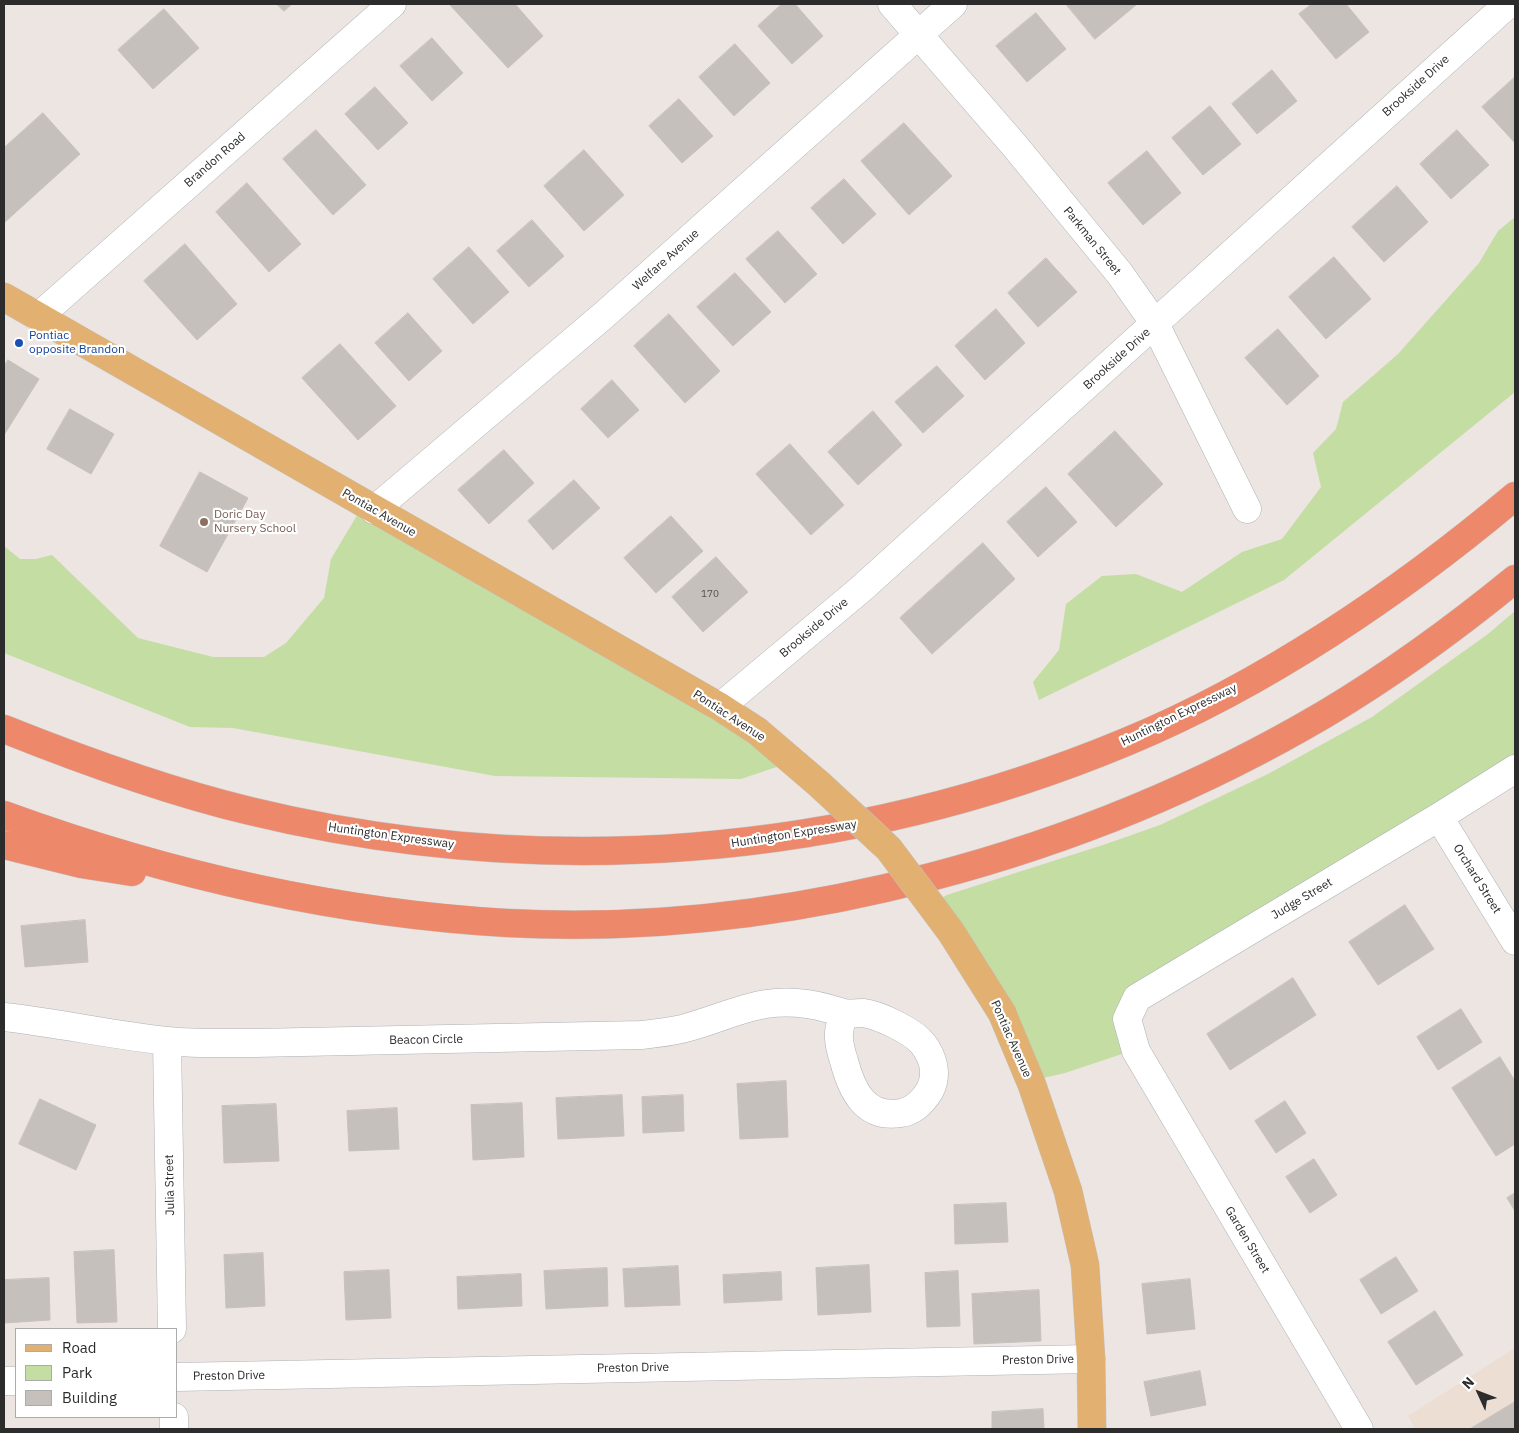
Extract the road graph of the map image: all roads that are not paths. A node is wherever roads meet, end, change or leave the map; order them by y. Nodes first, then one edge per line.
1 (392, 4) edge
2 (892, 4) edge
3 (953, 4) edge
4 (1508, 4) edge
5 (918, 34) junction
6 (4, 297) edge
7 (38, 317) junction
8 (1155, 324) junction
9 (1515, 496) edge
10 (1247, 509) dead end
11 (374, 510) junction
12 (1515, 578) edge
13 (720, 707) junction
14 (4, 729) edge
15 (1515, 769) edge
16 (4, 815) edge
17 (1438, 817) junction
18 (4, 845) edge
19 (269, 892) junction
20 (1515, 941) edge
21 (844, 1013) dead end
22 (4, 1017) edge
23 (167, 1041) junction
24 (1136, 1051) joint
25 (172, 1328) edge
26 (1091, 1359) junction
27 (178, 1377) edge
28 (1092, 1429) edge
29 (1359, 1429) edge

1 - 7 street, Brandon Road
2 - 5 street, Parkman Street
3 - 5 street, Welfare Avenue
4 - 8 street, Brookside Drive
5 - 8 street, Parkman Street
5 - 11 street, Welfare Avenue
6 - 7 main road, Pontiac Avenue
7 - 11 main road, Pontiac Avenue
8 - 10 street, Parkman Street
8 - 13 street, Brookside Drive
9 - 14 highway, Huntington Expressway
11 - 13 main road, Pontiac Avenue
12 - 19 highway
13 - 26 main road, Pontiac Avenue, bridge
15 - 17 street, Judge Street
16 - 19 highway
17 - 20 street, Orchard Street
17 - 24 street, Judge Street
18 - 19 highway
21 - 23 street, Beacon Circle
22 - 23 street, Beacon Circle
23 - 25 street, Julia Street
24 - 29 street, Garden Street
26 - 27 street, Preston Drive
26 - 28 main road, Pontiac Avenue

